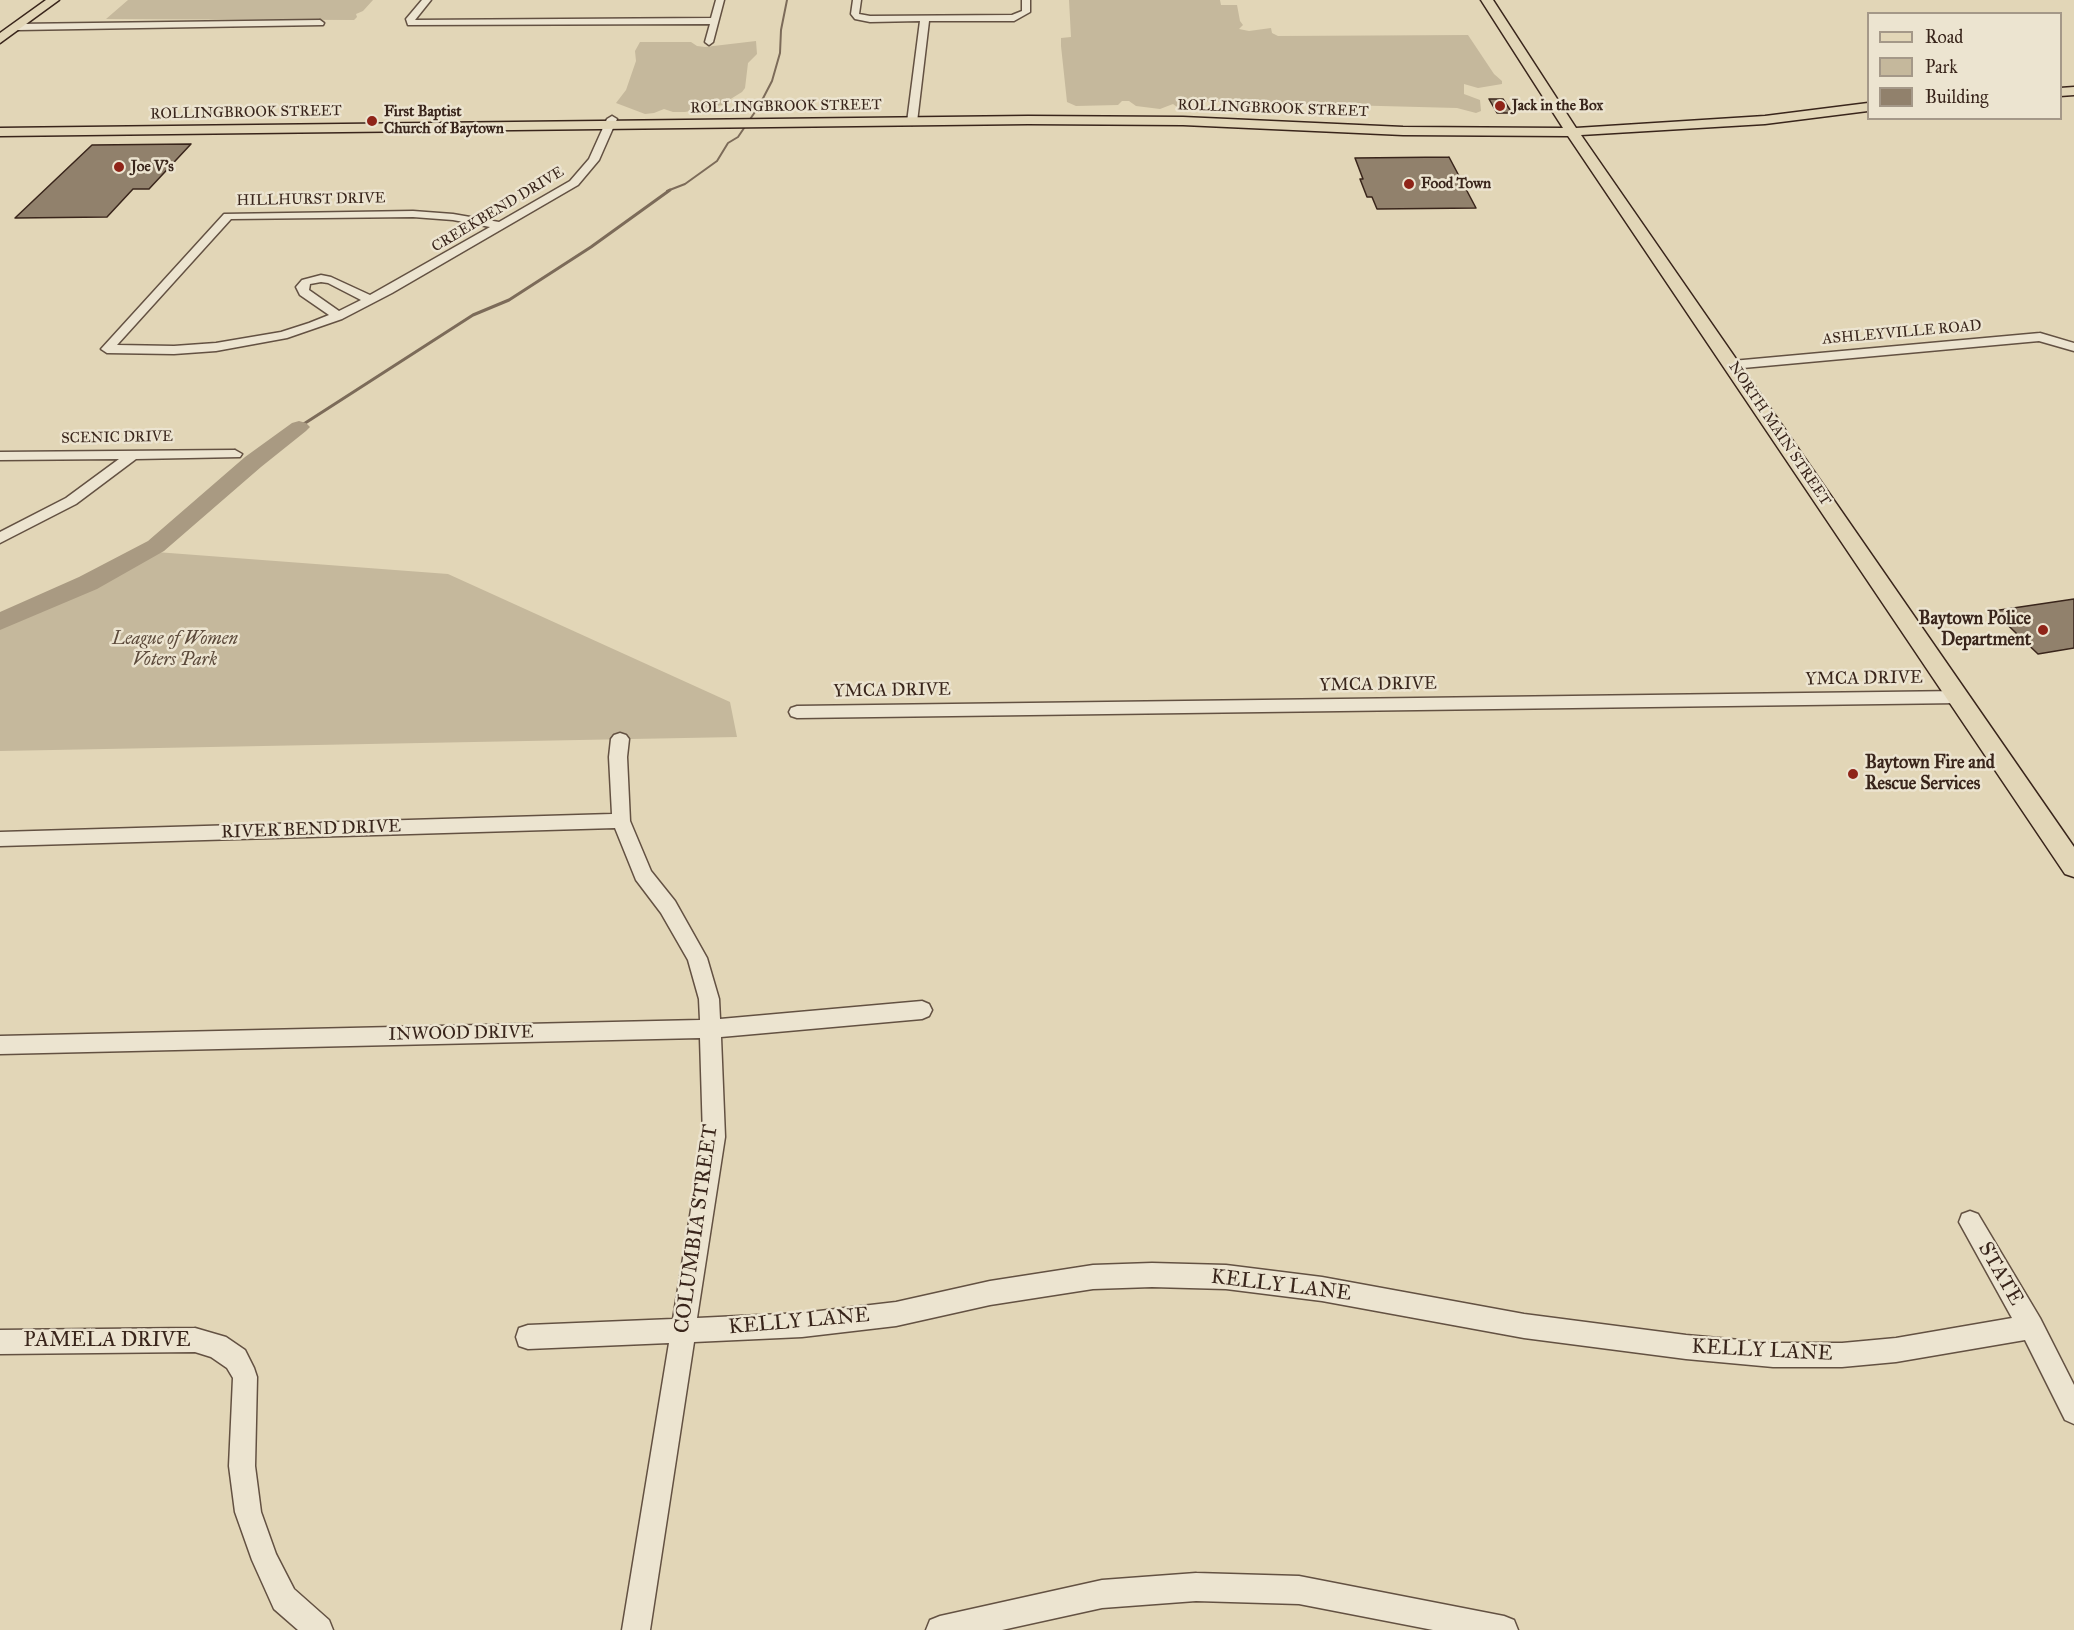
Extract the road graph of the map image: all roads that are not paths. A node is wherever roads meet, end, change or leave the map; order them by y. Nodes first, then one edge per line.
1 (53, 0) edge
2 (427, 0) edge
3 (720, 0) edge
4 (857, 0) edge
5 (1026, 0) edge
6 (1487, 0) edge
7 (925, 19) junction
8 (713, 21) junction
9 (320, 23) dead end
10 (18, 27) junction
11 (0, 39) edge
12 (709, 42) dead end
13 (1867, 107) edge
14 (913, 119) junction
15 (611, 122) junction
16 (0, 124) edge
17 (325, 125) junction
18 (1570, 128) junction
19 (0, 132) edge
20 (501, 226) junction
21 (371, 300) junction
22 (338, 316) junction
23 (2074, 347) edge
24 (107, 350) joint
25 (1732, 365) junction
26 (132, 454) junction
27 (235, 454) dead end
28 (0, 456) edge
29 (0, 538) edge
30 (1960, 697) junction
31 (797, 712) dead end
32 (620, 740) dead end
33 (621, 821) junction
34 (0, 839) edge
35 (2072, 861) edge
36 (922, 1010) dead end
37 (710, 1029) junction
38 (0, 1045) edge
39 (1970, 1222) dead end
40 (2031, 1327) junction
41 (683, 1330) junction
42 (528, 1337) dead end
43 (0, 1342) edge
44 (2074, 1411) edge
45 (319, 1630) edge
46 (636, 1630) edge
47 (940, 1630) edge
48 (1504, 1630) edge

1 - 10 main road
2 - 8 street
3 - 8 street
4 - 7 street
5 - 7 street
6 - 18 main road, NORTH MAIN STREET
7 - 14 street
8 - 12 street
9 - 10 street
10 - 11 main road
13 - 18 main road, ROLLINGBROOK STREET
14 - 15 main road, ROLLINGBROOK STREET
14 - 18 main road, ROLLINGBROOK STREET
15 - 17 main road, ROLLINGBROOK STREET
15 - 20 street, CREEKBEND DRIVE
16 - 17 main road, ROLLINGBROOK STREET
17 - 19 main road, ROLLINGBROOK STREET
18 - 25 main road, NORTH MAIN STREET
20 - 21 street, CREEKBEND DRIVE
20 - 24 street, HILLHURST DRIVE
21 - 22 street, CREEKBEND DRIVE
21 - 22 street
22 - 24 street, CREEKBEND DRIVE
23 - 25 street, ASHLEYVILLE ROAD
25 - 30 main road, NORTH MAIN STREET
26 - 27 street, SCENIC DRIVE
26 - 28 street, SCENIC DRIVE
26 - 29 street
30 - 31 street, YMCA DRIVE
30 - 35 main road, NORTH MAIN STREET
32 - 33 street, COLUMBIA STREET
33 - 34 street, RIVER BEND DRIVE
33 - 37 street, COLUMBIA STREET
36 - 37 street, INWOOD DRIVE
37 - 38 street, INWOOD DRIVE
37 - 41 street, COLUMBIA STREET
39 - 40 street, STATE
40 - 41 street, KELLY LANE
40 - 44 street, STATE
41 - 42 street, KELLY LANE
41 - 46 street, COLUMBIA STREET
43 - 45 street, PAMELA DRIVE
47 - 48 street

